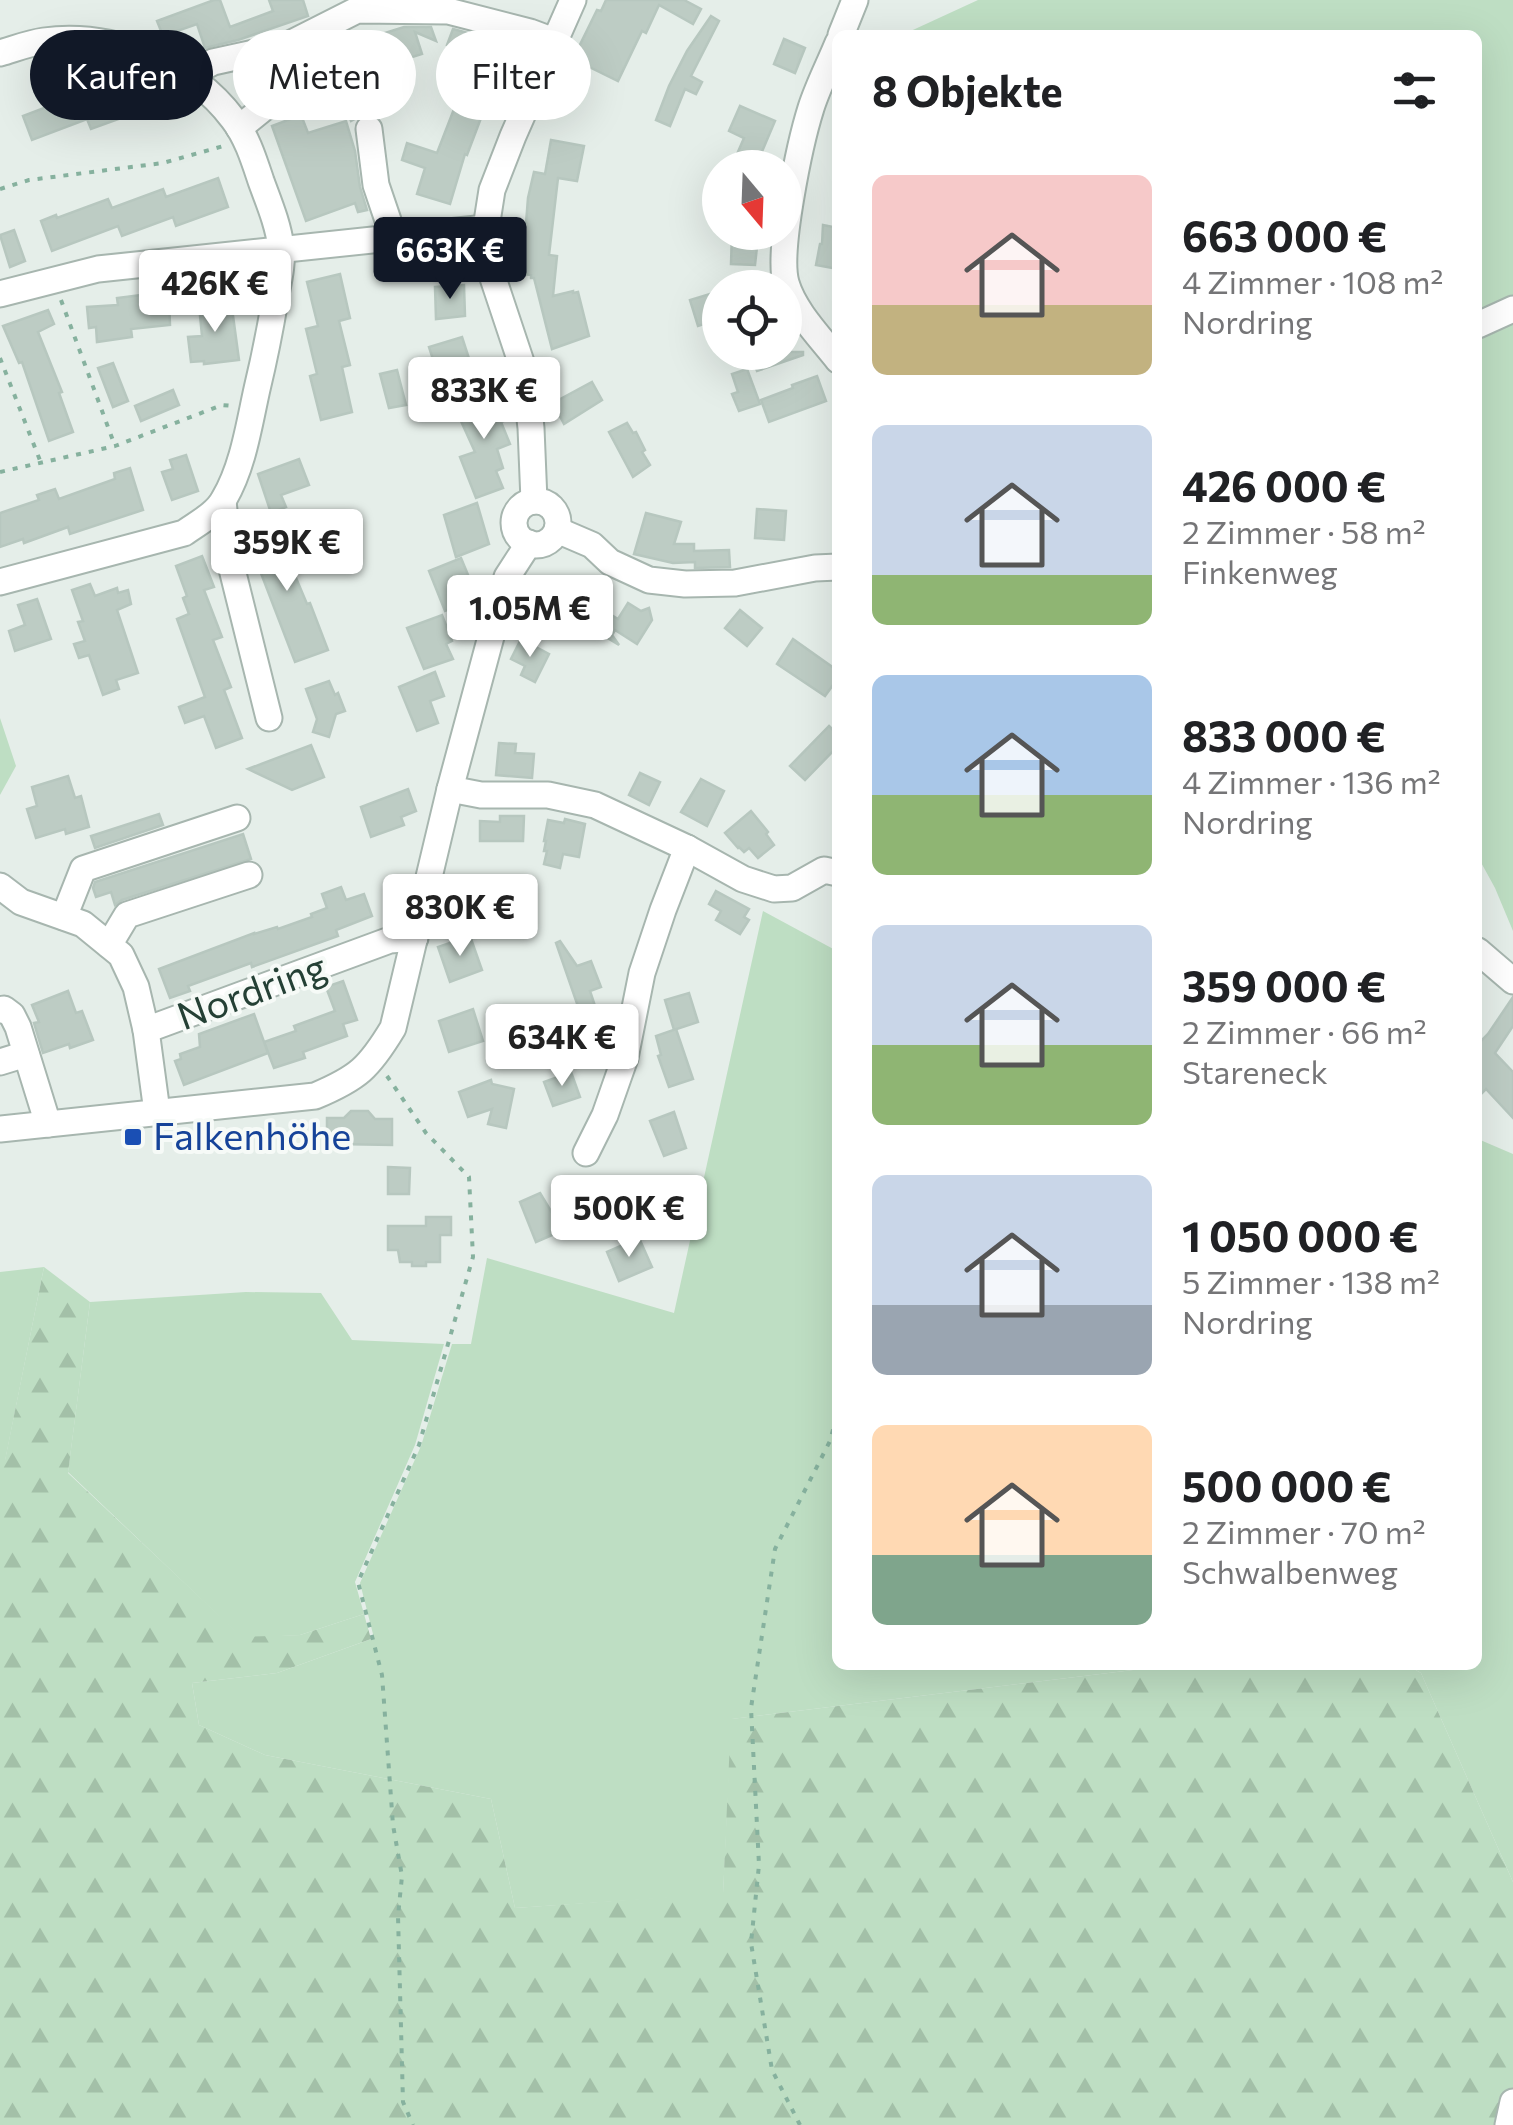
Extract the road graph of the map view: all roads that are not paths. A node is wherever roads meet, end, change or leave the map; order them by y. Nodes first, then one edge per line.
1 (573, 0) edge
2 (855, 0) edge
3 (522, 30) edge
4 (559, 30) edge
5 (843, 30) edge
6 (30, 45) edge
7 (0, 53) edge
8 (832, 57) edge
9 (213, 62) edge
10 (213, 96) edge
11 (254, 120) edge
12 (521, 120) edge
13 (370, 129) dead end
14 (243, 134) junction
15 (486, 228) junction
16 (394, 238) junction
17 (282, 250) junction
18 (0, 294) edge
19 (1513, 309) edge
20 (1482, 322) edge
21 (832, 352) edge
22 (224, 501) junction
23 (534, 501) junction
24 (557, 530) junction
25 (529, 543) junction
26 (832, 567) edge
27 (0, 582) edge
28 (269, 718) dead end
29 (450, 789) junction
30 (237, 818) dead end
31 (687, 848) junction
32 (832, 872) edge
33 (248, 875) dead end
34 (0, 886) edge
35 (64, 917) junction
36 (415, 938) junction
37 (109, 944) junction
38 (1482, 954) edge
39 (1513, 981) edge
40 (0, 1010) edge
41 (146, 1030) junction
42 (26, 1054) junction
43 (0, 1062) edge
44 (157, 1112) junction
45 (48, 1124) junction
46 (0, 1129) edge
47 (586, 1152) dead end
48 (1513, 2102) edge
49 (1508, 2125) edge

1 - 4 street
2 - 5 street
3 - 9 street
6 - 7 street
8 - 21 street
10 - 14 street
11 - 14 street
12 - 15 street
13 - 16 street
14 - 17 street
15 - 16 street
15 - 23 street
16 - 17 street
17 - 18 street
17 - 22 street
19 - 20 street
22 - 27 street
22 - 28 street
23 - 24 street
23 - 25 street
24 - 25 street
24 - 26 street
25 - 29 street
29 - 31 street
29 - 36 street
30 - 35 street
31 - 32 street
31 - 47 street
33 - 37 street
34 - 35 street
35 - 37 street
36 - 41 street, Nordring
36 - 44 street
37 - 41 street
38 - 39 street
40 - 42 street
41 - 44 street
42 - 43 street
42 - 45 street
44 - 45 street
45 - 46 street
48 - 49 street

